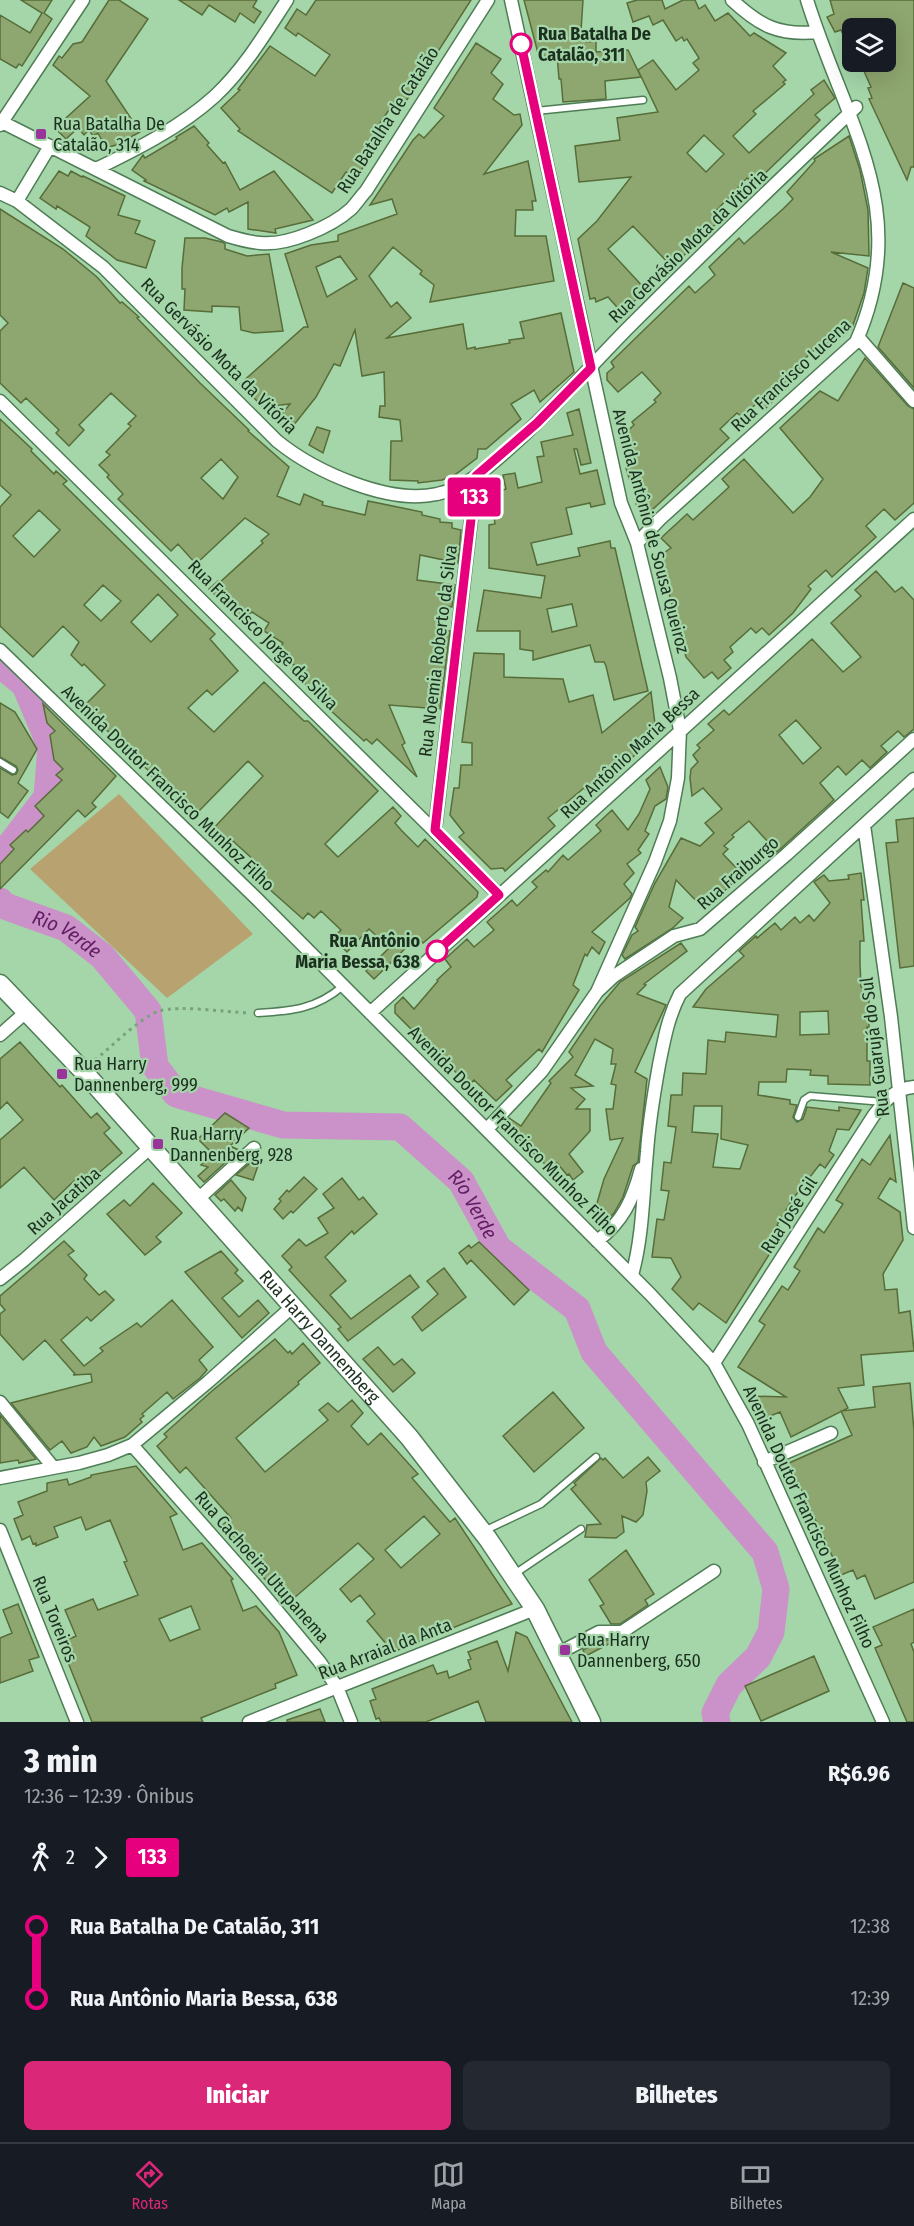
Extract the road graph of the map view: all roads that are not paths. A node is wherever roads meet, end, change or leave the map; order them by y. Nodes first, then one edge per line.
1 (83, 0) edge
2 (287, 0) edge
3 (488, 0) edge
4 (511, 0) edge
5 (732, 0) edge
6 (807, 0) edge
7 (818, 32) junction
8 (644, 100) dead end
9 (856, 107) junction
10 (536, 111) junction
11 (1, 124) edge
12 (866, 124) dead end
13 (50, 146) junction
14 (96, 169) junction
15 (0, 194) edge
16 (17, 201) junction
17 (882, 302) dead end
18 (859, 338) junction
19 (591, 368) junction
20 (0, 401) edge
21 (914, 401) edge
22 (476, 476) junction
23 (914, 519) edge
24 (637, 543) junction
25 (0, 650) edge
26 (680, 730) junction
27 (914, 739) edge
28 (0, 762) edge
29 (13, 770) dead end
30 (914, 779) edge
31 (864, 825) junction
32 (435, 830) junction
33 (499, 895) junction
34 (0, 984) edge
35 (344, 986) junction
36 (597, 992) junction
37 (26, 1012) junction
38 (370, 1012) junction
39 (258, 1013) road end
40 (0, 1035) edge
41 (914, 1087) edge
42 (899, 1090) junction
43 (884, 1102) junction
44 (798, 1116) dead end
45 (487, 1130) junction
46 (151, 1147) junction
47 (254, 1148) dead end
48 (647, 1150) junction
49 (197, 1200) junction
50 (914, 1228) edge
51 (597, 1241) junction
52 (632, 1275) junction
53 (0, 1279) edge
54 (293, 1306) junction
55 (714, 1363) junction
56 (0, 1402) edge
57 (831, 1433) dead end
58 (132, 1445) junction
59 (596, 1457) dead end
60 (764, 1462) junction
61 (53, 1467) junction
62 (0, 1478) edge
63 (581, 1529) dead end
64 (0, 1530) edge
65 (483, 1532) junction
66 (714, 1571) dead end
67 (513, 1575) junction
68 (535, 1609) junction
69 (557, 1654) junction
70 (337, 1687) junction
71 (77, 1722) edge
72 (249, 1722) edge
73 (351, 1722) edge
74 (591, 1722) edge
75 (883, 1722) edge

1 - 11 street
2 - 14 street
3 - 14 street, Rua Batalha de Catalão
4 - 10 street, Avenida Antônio de Sousa Queiroz
5 - 7 street
6 - 7 street
7 - 9 street
8 - 10 lane
9 - 12 street
9 - 19 street, Rua Gervásio Mota da Vitória
10 - 19 street, Avenida Antônio de Sousa Queiroz
11 - 13 street, Rua Batalha de Catalão
13 - 14 street, Rua Batalha de Catalão
13 - 16 street
15 - 16 street, Rua Gervásio Mota da Vitória
16 - 22 street, Rua Gervásio Mota da Vitória
17 - 18 street, Rua Francisco Lucena
18 - 21 street
18 - 24 street, Rua Francisco Lucena
19 - 22 street, Rua Gervásio Mota da Vitória
19 - 24 street, Avenida Antônio de Sousa Queiroz
20 - 32 street, Rua Francisco Jorge da Silva
22 - 32 street, Rua Noemia Roberto da Silva
23 - 26 street, Rua Antônio Maria Bessa
24 - 26 street, Avenida Antônio de Sousa Queiroz
25 - 35 street, Avenida Doutor Francisco Munhoz Filho
26 - 33 street, Rua Antônio Maria Bessa
26 - 36 street, Avenida Antônio de Sousa Queiroz
27 - 36 street, Rua Fraiburgo
28 - 29 lane
30 - 31 street
31 - 42 street, Rua Guarujá do Sul
31 - 48 street
32 - 33 street, Rua Francisco Jorge da Silva
33 - 38 street, Rua Antônio Maria Bessa
34 - 37 main road, Rua Harry Dannemberg
35 - 38 street, Avenida Doutor Francisco Munhoz Filho
35 - 39 lane
36 - 45 street, Rua Fraiburgo
37 - 40 street
37 - 46 main road, Rua Harry Dannemberg
38 - 45 street, Avenida Doutor Francisco Munhoz Filho
41 - 42 street
42 - 43 street, Rua José Gil
42 - 50 street, Rua Guarujá do Sul
43 - 44 lane
43 - 55 street, Rua José Gil
45 - 51 street, Avenida Doutor Francisco Munhoz Filho
46 - 49 main road, Rua Harry Dannemberg
46 - 53 street, Rua Jacatiba
47 - 49 street
48 - 51 street
48 - 52 street
49 - 54 main road, Rua Harry Dannemberg
51 - 52 street, Avenida Doutor Francisco Munhoz Filho
52 - 55 street, Avenida Doutor Francisco Munhoz Filho
54 - 58 street
54 - 65 main road, Rua Harry Dannemberg
55 - 60 street, Avenida Doutor Francisco Munhoz Filho
56 - 61 street
57 - 60 street
58 - 61 street
58 - 70 street, Rua Cachoeira Utupanema
59 - 65 lane
60 - 75 street, Avenida Doutor Francisco Munhoz Filho
61 - 62 street
63 - 67 lane
64 - 71 street, Rua Toreiros
65 - 67 main road, Rua Harry Dannemberg
66 - 69 street
67 - 68 main road, Rua Harry Dannemberg
68 - 69 main road, Rua Harry Dannemberg
68 - 70 street, Rua Arraial da Anta
69 - 74 main road, Rua Harry Dannemberg
70 - 72 street, Rua Arraial da Anta
70 - 73 street, Rua Cachoeira Utupanema

